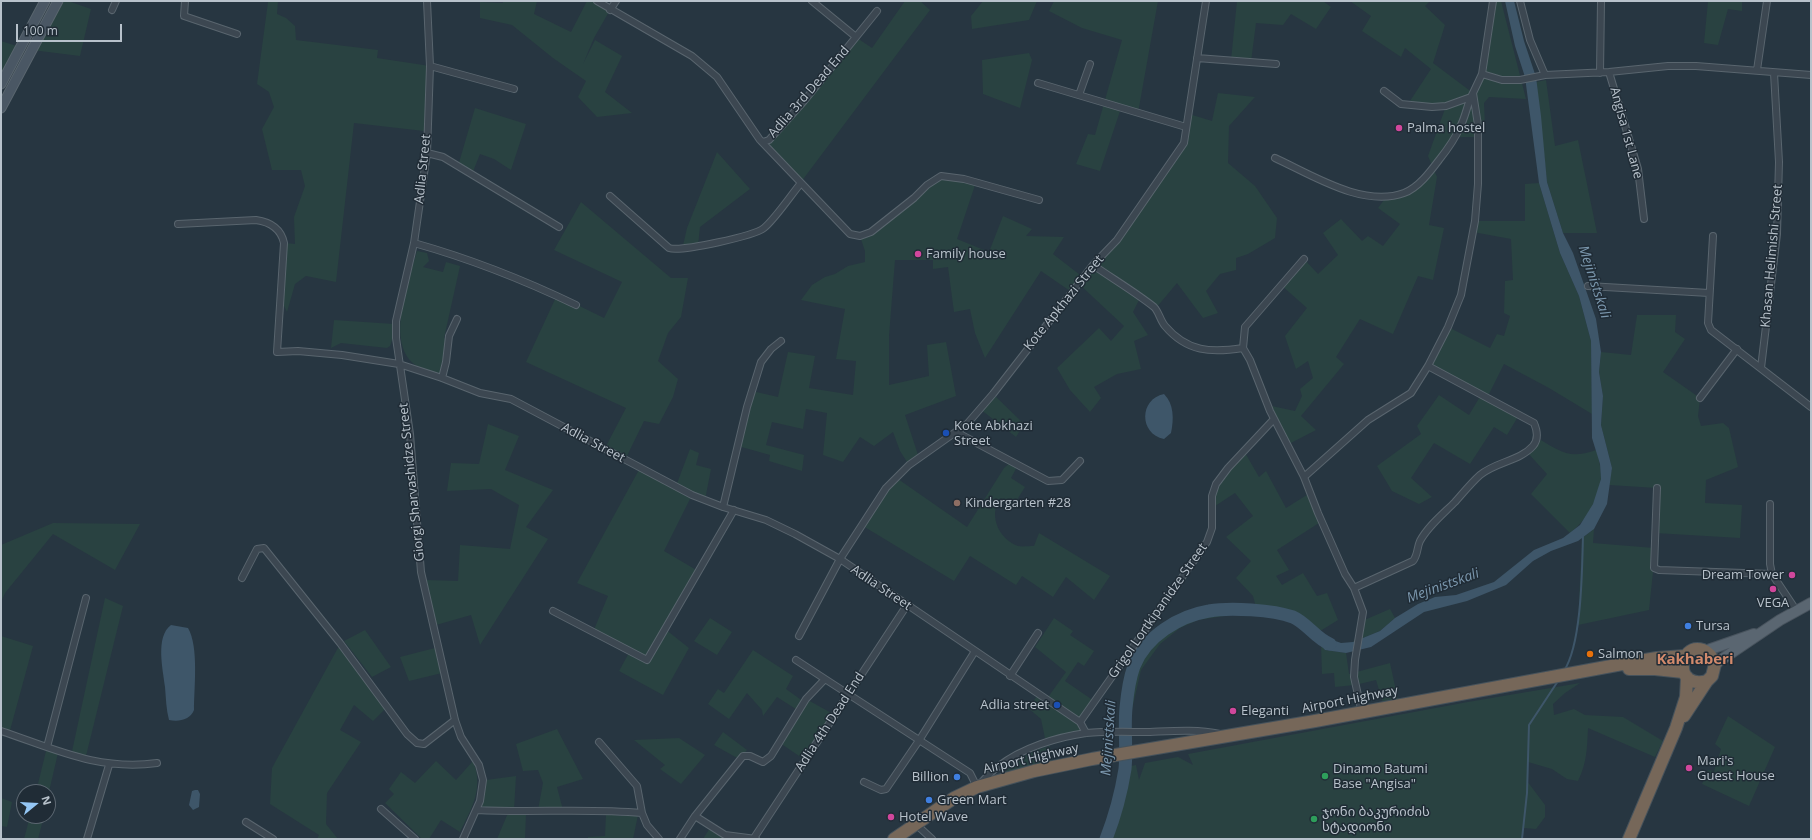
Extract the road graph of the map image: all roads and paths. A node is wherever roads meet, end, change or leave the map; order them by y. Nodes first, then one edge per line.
1 (45, 1) edge
2 (58, 1) edge
3 (116, 1) edge
4 (185, 1) edge
5 (427, 1) edge
6 (598, 1) edge
7 (616, 1) edge
8 (812, 1) edge
9 (1206, 1) edge
10 (1493, 1) edge
11 (1520, 1) edge
12 (1601, 1) edge
13 (1766, 1) edge
14 (112, 10) dead end
15 (610, 10) junction
16 (877, 11) dead end
17 (237, 34) dead end
18 (856, 37) junction
19 (1197, 58) junction
20 (1090, 64) dead end
21 (1276, 64) dead end
22 (430, 66) junction
23 (1756, 70) junction
24 (1600, 72) junction
25 (1609, 72) junction
26 (1774, 73) junction
27 (1482, 74) junction
28 (1545, 75) junction
29 (1811, 75) edge
30 (1038, 83) dead end
31 (1, 84) edge
32 (514, 89) dead end
33 (1384, 91) dead end
34 (1079, 95) junction
35 (1472, 95) junction
36 (1, 108) edge
37 (1186, 127) junction
38 (760, 140) junction
39 (427, 153) junction
40 (1275, 158) dead end
41 (801, 183) junction
42 (610, 196) dead end
43 (1039, 200) dead end
44 (1644, 219) dead end
45 (178, 224) dead end
46 (559, 228) dead end
47 (1713, 236) dead end
48 (414, 243) junction
49 (1304, 259) dead end
50 (1093, 266) junction
51 (1588, 286) dead end
52 (1709, 293) junction
53 (576, 305) dead end
54 (457, 319) dead end
55 (781, 340) dead end
56 (1243, 348) junction
57 (1737, 349) junction
58 (399, 364) junction
59 (1428, 366) junction
60 (1761, 368) junction
61 (442, 378) junction
62 (1700, 398) dead end
63 (1811, 407) edge
64 (1274, 419) junction
65 (956, 432) junction
66 (1080, 461) dead end
67 (1304, 477) junction
68 (1657, 488) dead end
69 (1770, 504) dead end
70 (723, 507) junction
71 (734, 510) junction
72 (840, 559) junction
73 (1772, 574) junction
74 (242, 578) dead end
75 (1354, 588) junction
76 (86, 598) dead end
77 (1811, 603) edge
78 (906, 605) junction
79 (1796, 610) junction
80 (553, 611) dead end
81 (1772, 626) junction
82 (1038, 633) dead end
83 (799, 636) dead end
84 (975, 651) junction
85 (1705, 651) junction
86 (1685, 656) junction
87 (796, 660) dead end
88 (1715, 664) junction
89 (1685, 675) junction
90 (1010, 676) junction
91 (1570, 677) junction
92 (825, 679) junction
93 (1707, 681) junction
94 (1545, 682) junction
95 (849, 694) junction
96 (1362, 713) junction
97 (455, 720) junction
98 (1080, 722) junction
99 (1676, 728) junction
100 (1, 731) edge
101 (1086, 733) junction
102 (1231, 736) junction
103 (920, 740) junction
104 (599, 742) dead end
105 (47, 747) junction
106 (1137, 755) junction
107 (157, 763) dead end
108 (109, 764) junction
109 (998, 766) junction
110 (864, 782) dead end
111 (1000, 783) junction
112 (977, 787) junction
113 (381, 809) dead end
114 (477, 810) junction
115 (642, 813) junction
116 (695, 816) junction
117 (246, 822) dead end
118 (920, 828) junction
119 (755, 838) edge
120 (87, 839) edge
121 (273, 839) edge
122 (415, 839) edge
123 (463, 839) edge
124 (659, 839) edge
125 (680, 839) edge
126 (894, 839) edge
127 (904, 839) edge
128 (932, 839) edge
129 (1629, 839) edge

1 - 31 main road
2 - 36 main road
3 - 14 street
4 - 17 street
5 - 22 street, Adlia Street
6 - 15 street, Adlia 3rd Dead End
7 - 15 street
8 - 18 street, Adlia 3rd Dead End
9 - 19 street, Kote Apkhazi Street
10 - 27 street
11 - 28 street
12 - 24 street, Angisa 1st Lane
13 - 23 street
15 - 38 street, Adlia 3rd Dead End
16 - 18 street
18 - 38 street, Adlia 3rd Dead End
19 - 21 street
19 - 37 street, Kote Apkhazi Street
20 - 34 street
22 - 32 street
22 - 39 street, Adlia Street
23 - 25 street, Angisa 1st Lane
23 - 26 street, Angisa 1st Lane
24 - 25 street, Angisa 1st Lane
24 - 28 street, Angisa 1st Lane
25 - 44 street, Angisa 1st Lane
26 - 29 street, Angisa 1st Lane
26 - 60 street, Khasan Helimishi Street
27 - 28 street, Angisa 1st Lane
27 - 35 street
30 - 34 street
33 - 35 street
34 - 37 street
35 - 40 street
35 - 59 street
37 - 50 street, Kote Apkhazi Street
38 - 41 street
39 - 46 street
39 - 48 street, Adlia Street
41 - 42 street
41 - 43 street
45 - 58 street
47 - 52 street
48 - 53 street
48 - 58 street, Adlia Street
49 - 56 street
50 - 56 street
50 - 65 street, Kote Apkhazi Street
51 - 52 street
52 - 57 street
54 - 61 street
55 - 70 street
56 - 64 street
57 - 60 street
57 - 62 street
58 - 61 street, Adlia Street
58 - 97 street, Giorgi Sharvashidze Street
59 - 67 street
59 - 75 street
60 - 63 street
61 - 70 street, Adlia Street
64 - 67 street
64 - 98 street, Grigol Lortkipanidze Street
65 - 66 street
65 - 72 street, Kote Apkhazi Street
67 - 75 street
68 - 73 street
69 - 73 street
70 - 71 street, Adlia Street
71 - 72 street, Adlia Street
71 - 80 street
72 - 78 street, Adlia Street
72 - 83 street, Kote Apkhazi Street
73 - 79 street
74 - 97 street
75 - 96 street
76 - 105 street
77 - 79 main road
78 - 84 street, Adlia Street
78 - 95 street, Adlia 4th Dead End
79 - 81 main road
81 - 85 main road
81 - 88 main road
82 - 90 street
84 - 90 street, Adlia Street
84 - 103 street
85 - 86 highway
85 - 88 highway
86 - 89 highway
86 - 91 highway, Airport Highway
87 - 92 street
88 - 93 highway
89 - 91 highway, Airport Highway
89 - 93 highway
89 - 99 highway
90 - 98 street, Adlia Street
91 - 94 highway, Airport Highway
92 - 95 street
92 - 116 street
93 - 99 highway
94 - 96 highway, Airport Highway
94 - 106 highway, Airport Highway
95 - 103 street
95 - 119 street, Adlia 4th Dead End
96 - 102 highway, Airport Highway
97 - 114 street, Giorgi Sharvashidze Street
98 - 101 street, Adlia Street
99 - 129 highway
100 - 105 street
101 - 102 street
101 - 109 street
102 - 106 highway, Airport Highway
103 - 110 street
103 - 112 street
104 - 115 street
105 - 108 street
106 - 111 highway, Airport Highway
107 - 108 street
108 - 120 street
109 - 111 street
109 - 112 street
111 - 112 highway, Airport Highway
111 - 118 highway, Airport Highway
112 - 126 highway, Airport Highway
113 - 122 street
114 - 115 street
114 - 123 street, Giorgi Sharvashidze Street
115 - 124 street
116 - 119 street, Adlia 4th Dead End
116 - 125 street
117 - 121 street
118 - 127 highway, Airport Highway
118 - 128 street

